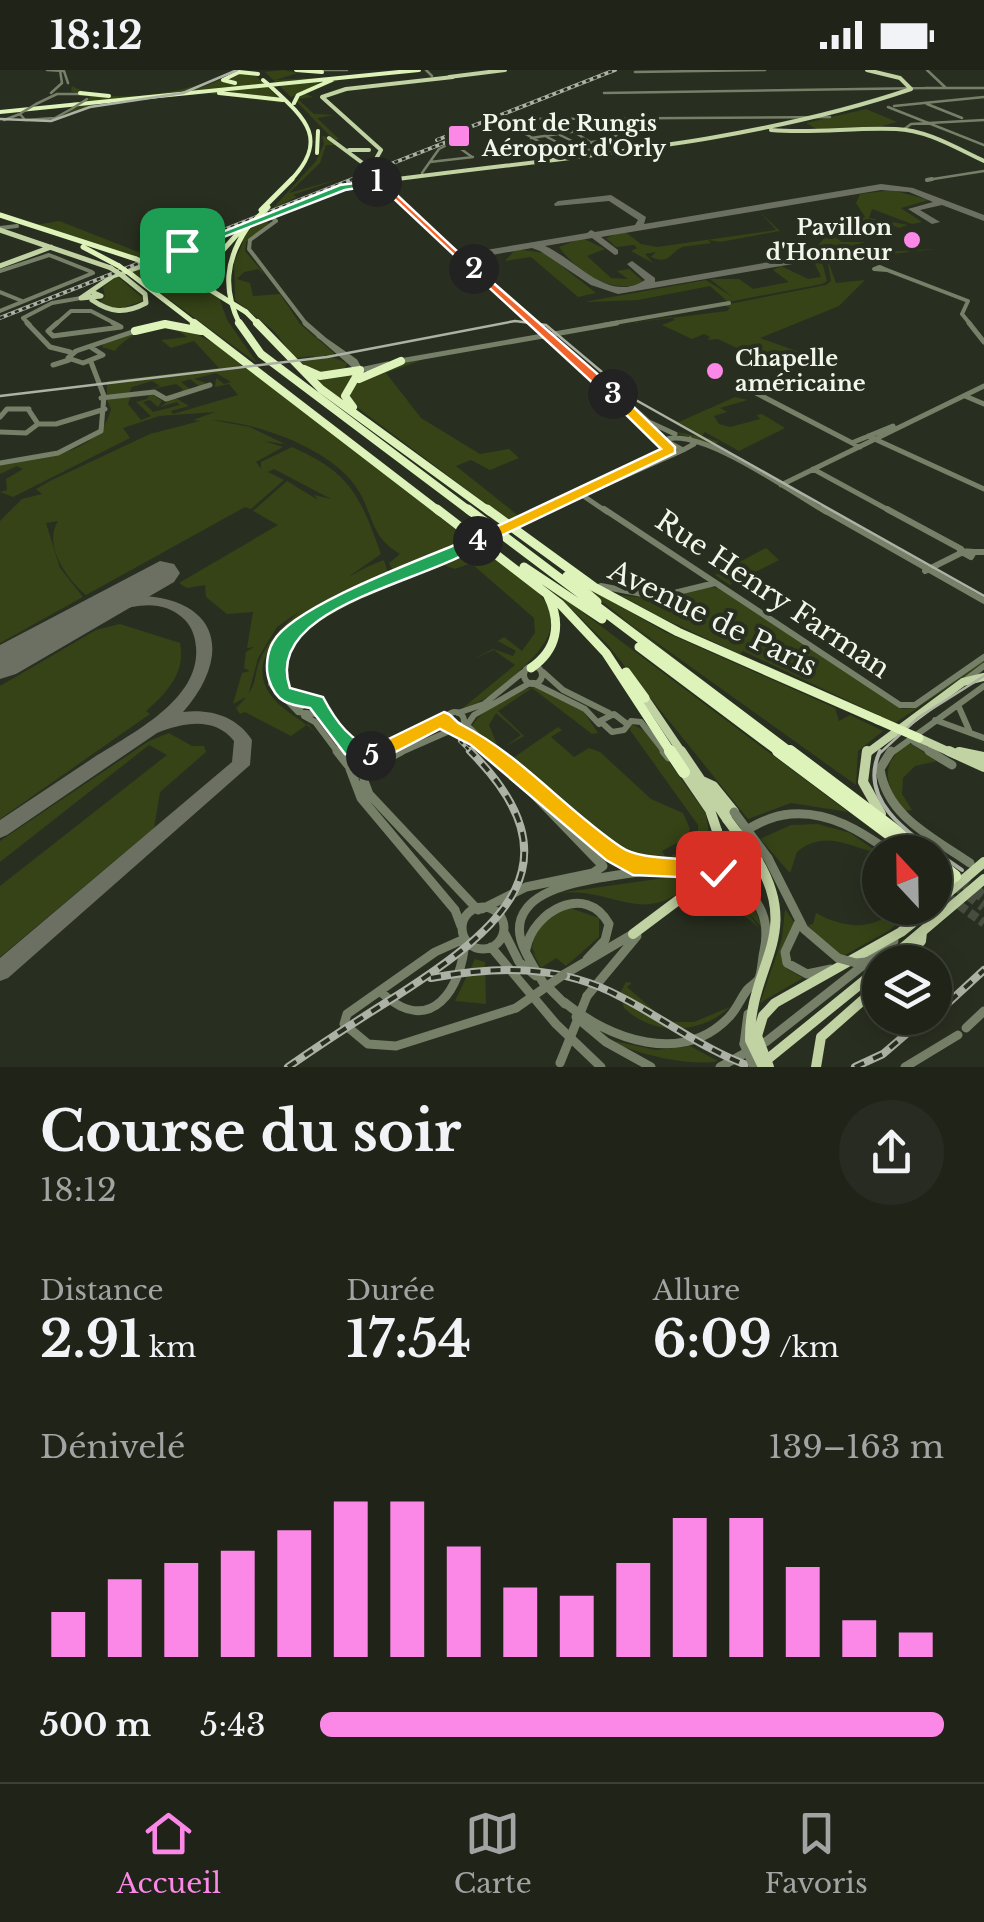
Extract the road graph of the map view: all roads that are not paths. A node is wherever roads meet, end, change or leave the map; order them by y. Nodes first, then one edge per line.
1 (55, 70) edge
2 (240, 70) edge
3 (293, 70) edge
4 (320, 70) edge
5 (388, 70) edge
6 (402, 70) edge
7 (505, 70) edge
8 (765, 70) edge
9 (867, 70) edge
10 (927, 70) edge
11 (259, 71) edge
12 (348, 71) edge
13 (636, 72) dead end
14 (375, 74) junction
15 (428, 74) edge
16 (287, 78) junction
17 (296, 81) junction
18 (395, 83) junction
19 (245, 85) junction
20 (272, 85) junction
21 (946, 88) junction
22 (984, 88) edge
23 (188, 91) junction
24 (910, 91) junction
25 (156, 92) junction
26 (896, 92) joint
27 (77, 93) junction
28 (604, 93) dead end
29 (46, 97) junction
30 (984, 97) edge
31 (146, 98) junction
32 (291, 102) junction
33 (28, 103) joint
34 (36, 104) joint
35 (926, 104) junction
36 (67, 112) junction
37 (843, 112) junction
38 (20, 113) junction
39 (3, 115) edge
40 (821, 117) junction
41 (830, 117) junction
42 (532, 119) dead end
43 (791, 119) junction
44 (803, 120) junction
45 (968, 120) junction
46 (984, 120) edge
47 (23, 122) junction
48 (46, 122) junction
49 (928, 122) junction
50 (984, 126) edge
51 (566, 127) dead end
52 (515, 128) dead end
53 (771, 128) junction
54 (903, 130) junction
55 (318, 132) junction
56 (574, 132) junction
57 (559, 134) junction
58 (546, 136) junction
59 (532, 138) junction
60 (328, 140) junction
61 (607, 140) dead end
62 (591, 142) junction
63 (634, 145) junction
64 (984, 145) edge
65 (319, 147) junction
66 (371, 147) junction
67 (552, 149) junction
68 (603, 150) junction
69 (592, 151) junction
70 (578, 153) junction
71 (562, 155) junction
72 (546, 157) junction
73 (982, 160) edge
74 (431, 161) junction
75 (360, 162) junction
76 (984, 171) edge
77 (425, 174) junction
78 (927, 180) dead end
79 (380, 181) junction
80 (281, 192) junction
81 (266, 210) junction
82 (0, 217) edge
83 (17, 226) dead end
84 (0, 229) edge
85 (244, 229) junction
86 (208, 238) junction
87 (51, 248) junction
88 (187, 254) junction
89 (174, 255) junction
90 (152, 263) junction
91 (115, 267) junction
92 (0, 268) edge
93 (887, 270) dead end
94 (222, 271) junction
95 (128, 276) junction
96 (0, 292) edge
97 (93, 297) junction
98 (82, 298) joint
99 (24, 302) junction
100 (170, 303) junction
101 (729, 303) dead end
102 (0, 311) edge
103 (108, 332) junction
104 (136, 332) junction
105 (545, 333) junction
106 (213, 336) junction
107 (113, 338) junction
108 (984, 342) edge
109 (92, 348) junction
110 (71, 356) junction
111 (291, 358) junction
112 (401, 361) junction
113 (91, 362) junction
114 (268, 363) junction
115 (53, 365) dead end
116 (356, 365) junction
117 (352, 383) junction
118 (210, 385) dead end
119 (984, 386) edge
120 (756, 394) dead end
121 (964, 395) junction
122 (101, 398) junction
123 (984, 404) edge
124 (105, 409) junction
125 (0, 417) edge
126 (909, 422) junction
127 (368, 423) junction
128 (38, 424) junction
129 (0, 432) edge
130 (341, 434) junction
131 (678, 435) junction
132 (868, 436) junction
133 (878, 438) junction
134 (691, 442) junction
135 (668, 444) junction
136 (855, 445) junction
137 (684, 450) junction
138 (0, 463) edge
139 (813, 469) junction
140 (629, 472) junction
141 (778, 486) junction
142 (984, 489) edge
143 (582, 494) junction
144 (489, 512) junction
145 (451, 518) junction
146 (961, 551) junction
147 (984, 552) edge
148 (926, 570) junction
149 (577, 576) junction
150 (715, 583) junction
151 (544, 590) junction
152 (984, 603) edge
153 (602, 619) junction
154 (620, 625) junction
155 (587, 631) junction
156 (281, 643) junction
157 (984, 657) edge
158 (984, 666) edge
159 (526, 671) junction
160 (543, 672) junction
161 (984, 678) edge
162 (963, 682) junction
163 (532, 683) junction
164 (984, 686) edge
165 (645, 698) joint
166 (305, 701) junction
167 (958, 704) junction
168 (320, 709) junction
169 (458, 713) junction
170 (300, 714) junction
171 (610, 714) junction
172 (444, 718) junction
173 (934, 720) junction
174 (466, 723) junction
175 (627, 724) junction
176 (601, 726) junction
177 (455, 729) junction
178 (970, 730) junction
179 (984, 738) edge
180 (478, 740) junction
181 (916, 740) junction
182 (363, 756) junction
183 (984, 758) edge
184 (952, 765) dead end
185 (349, 767) junction
186 (984, 767) edge
187 (370, 768) junction
188 (684, 772) junction
189 (851, 806) junction
190 (863, 832) junction
191 (867, 835) edge
192 (889, 835) edge
193 (903, 835) edge
194 (907, 835) edge
195 (763, 860) junction
196 (984, 862) edge
197 (970, 863) dead end
198 (675, 866) junction
199 (657, 870) junction
200 (984, 880) edge
201 (952, 890) edge
202 (480, 909) junction
203 (799, 921) junction
204 (651, 922) junction
205 (909, 925) edge
206 (461, 926) junction
207 (900, 932) junction
208 (922, 932) junction
209 (505, 934) junction
210 (633, 934) joint
211 (791, 938) junction
212 (465, 940) junction
213 (814, 940) junction
214 (905, 945) edge
215 (917, 945) edge
216 (491, 946) junction
217 (527, 956) junction
218 (587, 959) junction
219 (837, 962) junction
220 (862, 963) edge
221 (760, 979) junction
222 (862, 981) edge
223 (544, 984) junction
224 (383, 994) dead end
225 (862, 1001) edge
226 (564, 1002) junction
227 (984, 1011) edge
228 (750, 1040) junction
229 (560, 1063) dead end
230 (601, 1067) edge
231 (651, 1067) edge
232 (720, 1067) edge
233 (762, 1067) edge
234 (816, 1067) edge
235 (904, 1067) edge

1 - 27 street
1 - 29 street
2 - 23 highway
3 - 12 highway
3 - 16 highway
4 - 12 street
5 - 12 highway
6 - 39 highway
7 - 15 main road
8 - 13 street
9 - 24 main road
10 - 21 street
11 - 19 highway
11 - 20 highway
12 - 16 highway
14 - 15 highway
14 - 17 highway
14 - 32 highway
15 - 18 main road
15 - 18 main road
15 - 39 highway
16 - 19 highway
17 - 19 highway
17 - 20 highway
18 - 66 main road
19 - 20 highway
19 - 23 highway
20 - 32 highway
21 - 22 street
21 - 24 street
23 - 25 highway
23 - 31 highway
23 - 32 highway
24 - 26 street
24 - 37 main road
25 - 27 highway
25 - 39 highway
26 - 28 street
27 - 29 street
27 - 36 street, bridge
29 - 33 street
29 - 34 street
30 - 35 street
31 - 36 highway
31 - 39 highway
32 - 55 highway
32 - 80 highway
33 - 39 highway
34 - 38 street, bridge
35 - 45 street
35 - 49 street
36 - 48 street
37 - 40 main road
37 - 41 main road
38 - 39 street
38 - 47 street
39 - 47 street
40 - 41 street
40 - 44 main road
41 - 44 main road
42 - 43 street
43 - 44 main road
43 - 53 main road
44 - 53 main road
45 - 46 street
45 - 49 street
45 - 50 street
47 - 48 street
47 - 48 street
49 - 54 street
49 - 64 street
51 - 56 street
52 - 59 street
53 - 54 main road
53 - 63 main road
54 - 73 main road
55 - 60 highway
55 - 65 highway
56 - 57 street
56 - 62 street
56 - 63 street
57 - 58 street
57 - 69 street
58 - 59 street
58 - 70 street
59 - 67 street
60 - 65 highway
60 - 75 main road
60 - 75 main road
61 - 62 street
62 - 68 street
63 - 68 main road
65 - 80 highway
66 - 75 main road
66 - 75 main road
67 - 71 street
67 - 72 street
68 - 69 main road
69 - 70 main road
70 - 71 main road
71 - 72 main road
72 - 77 main road
74 - 74 street
74 - 77 street
75 - 79 main road
76 - 78 street
77 - 79 main road
77 - 79 main road
79 - 81 main road
79 - 105 street
80 - 81 highway
81 - 85 highway, bridge
81 - 86 main road
81 - 116 street
82 - 90 highway, Avenue de Paris, bridge
82 - 91 highway
83 - 84 street
84 - 87 main road
85 - 88 highway
85 - 94 highway
85 - 114 highway
86 - 88 main road
86 - 89 main road
87 - 91 main road
87 - 92 main road
88 - 89 main road
89 - 90 main road
89 - 94 highway
90 - 97 main road
90 - 111 highway, Avenue de Paris, bridge
91 - 95 highway, bridge
92 - 99 street
93 - 108 street
94 - 114 highway
95 - 97 main road
95 - 100 highway
96 - 99 street
97 - 98 main road
98 - 110 street
99 - 102 street
100 - 104 highway
100 - 106 highway
101 - 105 street
103 - 103 street
103 - 107 street
104 - 106 highway
104 - 107 street
105 - 112 street
105 - 131 street
105 - 135 street
106 - 130 highway
107 - 109 street
109 - 110 street
109 - 113 street
110 - 113 street
110 - 115 street
111 - 116 highway
111 - 127 highway, Avenue de Paris
112 - 116 street
112 - 117 highway
113 - 122 street
114 - 127 highway
114 - 130 highway
114 - 153 highway
114 - 154 highway
116 - 117 highway
117 - 127 highway
118 - 122 street
119 - 121 street
120 - 136 street
121 - 123 street
121 - 126 street
122 - 124 street
124 - 128 street
124 - 138 street
125 - 128 street
126 - 132 street
126 - 133 street
127 - 144 highway, Avenue de Paris
128 - 129 street
130 - 145 highway
131 - 134 street
131 - 135 street
132 - 133 street
132 - 136 street
133 - 136 street
133 - 142 street
134 - 137 street
134 - 141 street
135 - 137 street
135 - 140 street
136 - 139 street
137 - 140 street
139 - 141 street
139 - 146 street
140 - 143 street
141 - 148 street
143 - 150 street, Rue Henry Farman
143 - 156 street, bridge
144 - 149 highway, Avenue de Paris
144 - 154 highway
145 - 151 highway
145 - 153 highway
146 - 147 street
146 - 148 street
148 - 152 street
149 - 150 street
149 - 181 highway, Avenue de Paris, bridge
150 - 157 street, Rue Henry Farman
151 - 155 highway
151 - 159 highway
153 - 189 highway
154 - 193 highway
155 - 165 highway
155 - 188 highway
156 - 166 street
156 - 170 street
158 - 162 street
159 - 160 street
159 - 163 street
159 - 169 street
160 - 163 street
160 - 171 street
161 - 162 main road
162 - 194 main road
163 - 174 street
163 - 176 street
164 - 167 street
165 - 195 main road, bridge
166 - 168 street
166 - 170 street
167 - 173 street
167 - 178 street
168 - 170 street
168 - 182 street
169 - 172 street
169 - 174 street
170 - 185 street
171 - 175 street
171 - 176 street
172 - 177 street
172 - 182 street
173 - 178 street
173 - 197 street
174 - 177 street
174 - 180 street
175 - 176 street
175 - 188 street
177 - 180 street
177 - 187 street
178 - 179 street
180 - 199 street
180 - 202 street
181 - 183 main road
181 - 184 street
181 - 186 main road
182 - 185 street
182 - 187 street
185 - 187 street
185 - 206 street
187 - 202 street
188 - 204 main road, bridge
189 - 190 street
189 - 192 highway
190 - 191 street
190 - 198 street
195 - 203 street
195 - 221 main road
196 - 201 main road
198 - 199 street
198 - 221 street
199 - 217 street
200 - 208 main road
202 - 206 street
202 - 209 street
203 - 211 street
203 - 213 street
204 - 210 main road
204 - 229 street, bridge
205 - 207 main road
206 - 212 street
207 - 219 main road
207 - 232 street
208 - 214 main road
208 - 215 main road
209 - 216 street
209 - 223 street
210 - 218 street
211 - 213 street
211 - 219 street
212 - 216 street
212 - 218 street, bridge
212 - 224 street
213 - 219 street
216 - 230 street
217 - 218 street
217 - 223 street
219 - 220 street, bridge
219 - 228 main road
221 - 226 street
221 - 228 main road
222 - 233 main road
223 - 226 street
225 - 234 main road
226 - 231 street
227 - 235 street
228 - 233 main road, bridge

